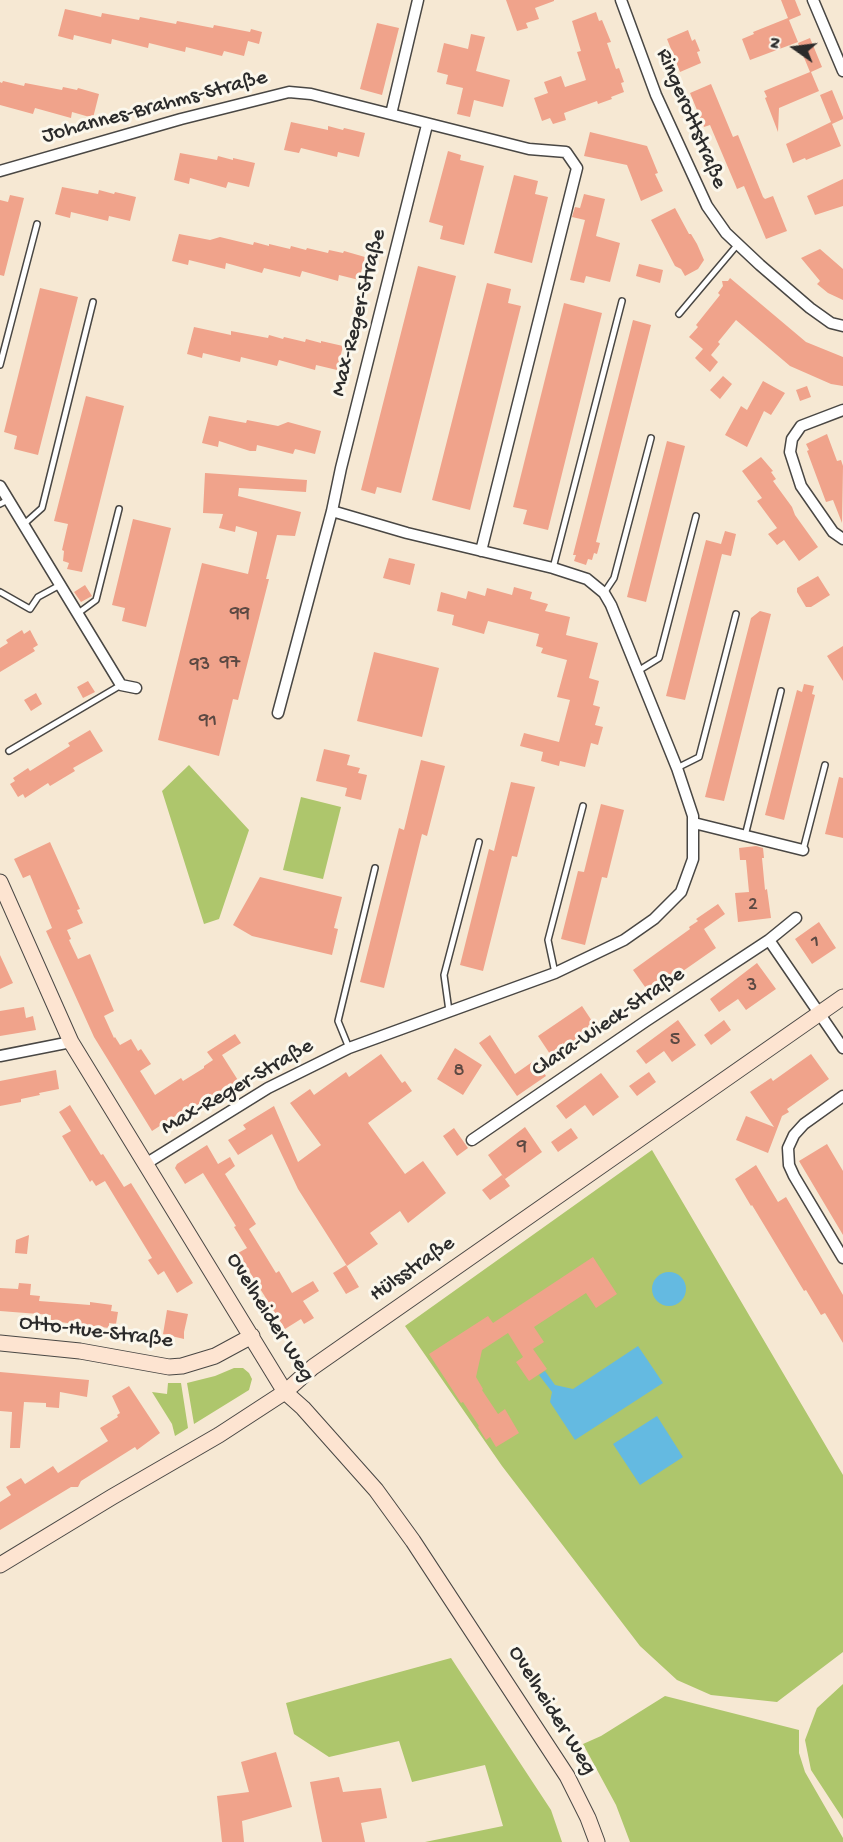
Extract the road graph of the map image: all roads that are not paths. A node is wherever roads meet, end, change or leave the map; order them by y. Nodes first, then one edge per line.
1 (418, 0) edge
2 (621, 0) edge
3 (813, 0) edge
4 (843, 71) edge
5 (391, 114) junction
6 (427, 125) junction
7 (0, 171) edge
8 (37, 224) dead end
9 (738, 244) junction
10 (622, 301) dead end
11 (93, 302) dead end
12 (679, 314) dead end
13 (843, 326) edge
14 (0, 365) edge
15 (843, 410) edge
16 (651, 438) dead end
17 (0, 486) edge
18 (4, 502) edge
19 (118, 509) dead end
20 (332, 511) junction
21 (696, 516) dead end
22 (23, 525) junction
23 (843, 539) edge
24 (481, 551) junction
25 (553, 568) junction
26 (60, 585) junction
27 (0, 592) edge
28 (604, 593) junction
29 (77, 614) junction
30 (736, 614) dead end
31 (638, 671) junction
32 (121, 685) junction
33 (136, 688) dead end
34 (781, 691) dead end
35 (278, 713) dead end
36 (9, 751) dead end
37 (825, 765) dead end
38 (677, 768) junction
39 (583, 806) dead end
40 (694, 824) junction
41 (745, 836) junction
42 (479, 842) dead end
43 (803, 850) joint
44 (375, 868) dead end
45 (0, 882) edge
46 (796, 918) dead end
47 (770, 940) junction
48 (555, 973) junction
49 (843, 997) edge
50 (449, 1011) junction
51 (819, 1014) junction
52 (71, 1042) junction
53 (349, 1048) junction
54 (843, 1048) edge
55 (0, 1056) edge
56 (843, 1096) edge
57 (472, 1140) dead end
58 (147, 1163) junction
59 (843, 1258) edge
60 (252, 1336) junction
61 (0, 1343) edge
62 (285, 1392) junction
63 (0, 1565) edge
64 (597, 1842) edge

1 - 5 street
2 - 9 street, Ringerottstraße
3 - 4 street
5 - 6 street, Johannes-Brahms-Straße
5 - 7 street, Johannes-Brahms-Straße
6 - 20 street, Max-Reger-Straße
6 - 24 street, Johannes-Brahms-Straße
8 - 14 lane
9 - 12 lane
9 - 13 street, Ringerottstraße
10 - 25 lane
11 - 22 lane
15 - 23 street
16 - 28 lane
17 - 18 street
18 - 22 street
19 - 29 lane
20 - 24 street
20 - 35 street, Max-Reger-Straße
21 - 31 lane
22 - 26 street
24 - 25 street
25 - 28 street
26 - 27 lane
26 - 29 street
28 - 31 street, Max-Reger-Straße
29 - 32 street
30 - 38 lane
31 - 38 street, Max-Reger-Straße
32 - 33 street
32 - 36 lane
34 - 41 lane
37 - 43 lane
38 - 40 street, Max-Reger-Straße
39 - 48 lane
40 - 41 street
40 - 48 street, Max-Reger-Straße
41 - 43 street
42 - 50 lane
44 - 53 lane, Max-Reger-Straße
45 - 52 street, Ovelheider Weg
46 - 47 street, Clara-Wieck-Straße
47 - 51 street
47 - 57 street, Clara-Wieck-Straße
48 - 50 street, Max-Reger-Straße
49 - 51 street, Hülsstraße
50 - 53 street, Max-Reger-Straße
51 - 54 street
51 - 62 street, Hülsstraße
52 - 55 street
52 - 58 street, Ovelheider Weg
53 - 58 street, Max-Reger-Straße
56 - 59 street
58 - 60 street, Ovelheider Weg
60 - 61 street, Otto-Hue-Straße
60 - 62 street, Ovelheider Weg
62 - 63 street, Hülsstraße
62 - 64 street, Ovelheider Weg

